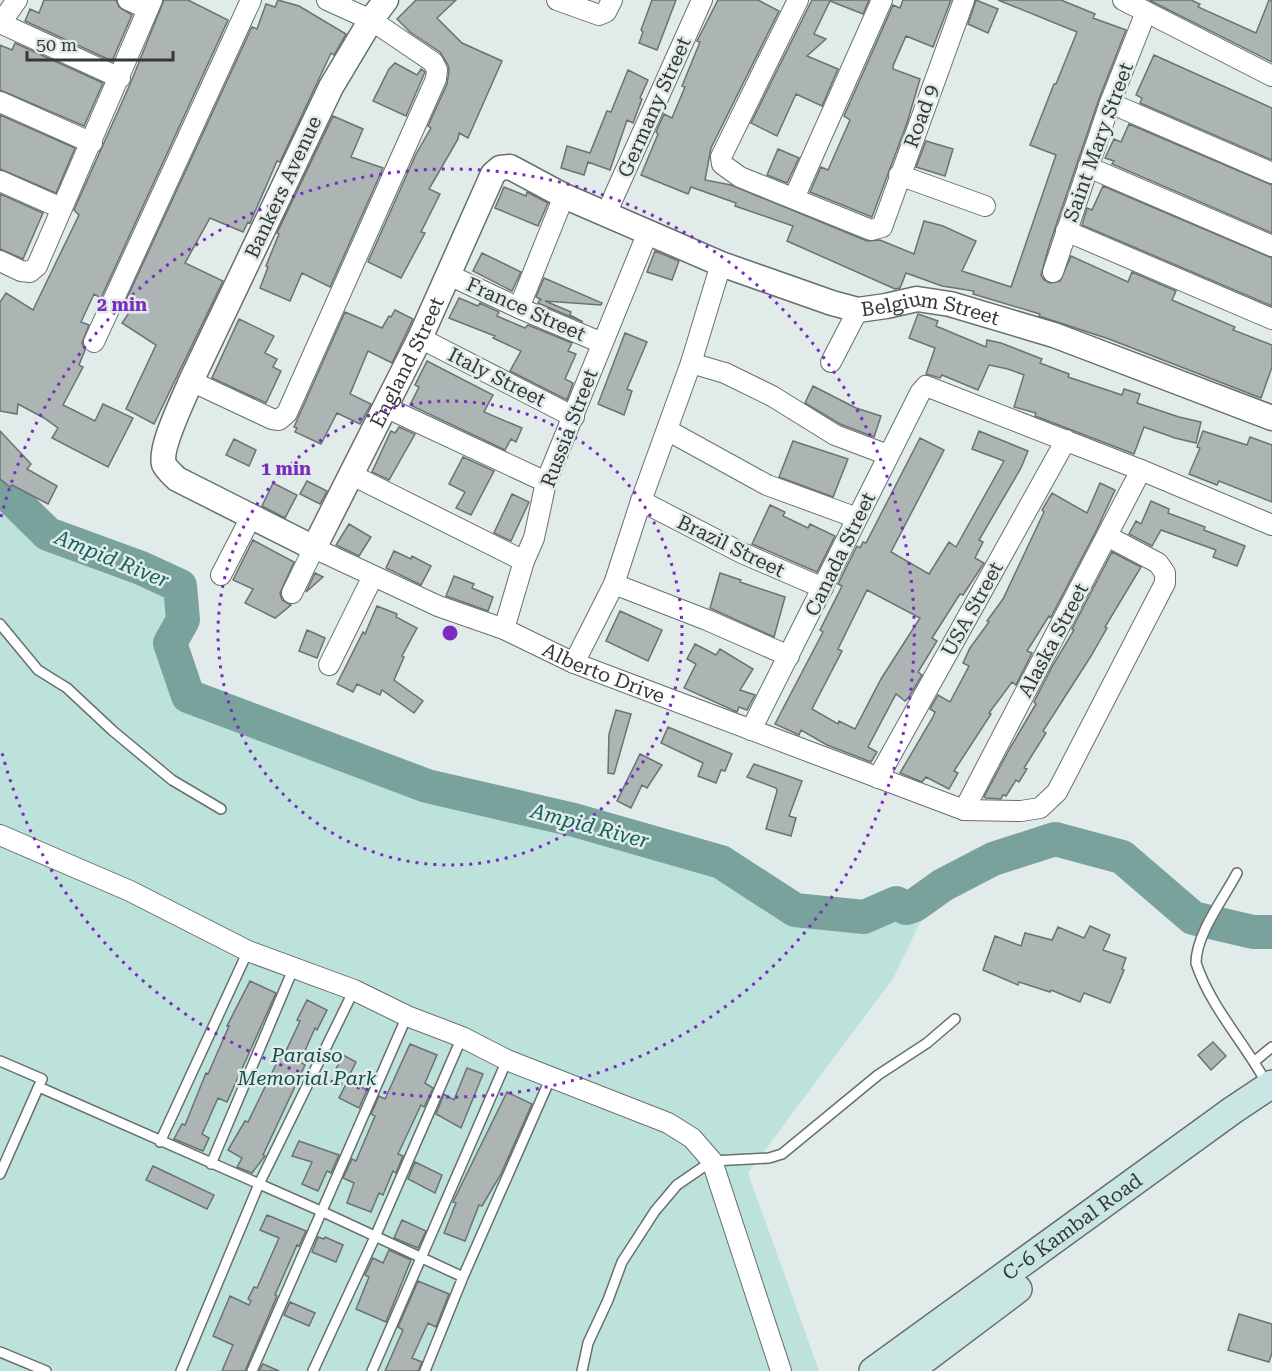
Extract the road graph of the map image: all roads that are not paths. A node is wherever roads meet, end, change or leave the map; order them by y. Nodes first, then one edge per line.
1 (16, 0) edge
2 (128, 0) edge
3 (251, 0) edge
4 (327, 0) edge
5 (386, 0) edge
6 (556, 0) edge
7 (612, 0) edge
8 (702, 0) edge
9 (798, 0) edge
10 (882, 0) edge
11 (964, 0) edge
12 (1123, 0) edge
13 (150, 4) edge
14 (1146, 12) junction
15 (371, 20) junction
16 (0, 24) edge
17 (1272, 76) edge
18 (120, 78) junction
19 (0, 102) edge
20 (1110, 103) junction
21 (92, 143) junction
22 (1088, 167) junction
23 (1272, 173) edge
24 (493, 174) joint
25 (899, 175) junction
26 (0, 181) edge
27 (564, 196) junction
28 (794, 198) junction
29 (986, 206) dead end
30 (61, 208) junction
31 (606, 214) junction
32 (1066, 231) junction
33 (648, 232) junction
34 (1272, 246) edge
35 (0, 261) edge
36 (721, 264) junction
37 (1053, 272) dead end
38 (449, 274) junction
39 (519, 308) junction
40 (858, 310) junction
41 (1272, 319) edge
42 (420, 338) junction
43 (94, 342) dead end
44 (602, 343) junction
45 (831, 362) dead end
46 (691, 363) junction
47 (191, 381) junction
48 (385, 407) junction
49 (574, 417) junction
50 (1272, 418) edge
51 (666, 430) junction
52 (1066, 440) junction
53 (888, 455) junction
54 (1141, 470) junction
55 (350, 474) junction
56 (546, 482) junction
57 (640, 501) junction
58 (251, 517) junction
59 (857, 518) junction
60 (1272, 525) edge
61 (1107, 536) junction
62 (314, 548) junction
63 (524, 561) junction
64 (221, 575) dead end
65 (373, 576) junction
66 (614, 584) junction
67 (823, 588) junction
68 (292, 593) dead end
69 (0, 624) edge
70 (504, 629) junction
71 (789, 656) junction
72 (574, 663) junction
73 (329, 664) dead end
74 (751, 730) junction
75 (878, 778) junction
76 (221, 809) dead end
77 (964, 810) junction
78 (0, 835) edge
79 (1235, 876) dead end
80 (249, 951) junction
81 (294, 967) junction
82 (354, 990) junction
83 (407, 1016) junction
84 (955, 1019) dead end
85 (462, 1037) junction
86 (1272, 1047) edge
87 (507, 1060) junction
88 (0, 1061) edge
89 (1255, 1061) junction
90 (551, 1077) junction
91 (39, 1087) junction
92 (1271, 1092) edge
93 (160, 1142) junction
94 (712, 1161) junction
95 (211, 1164) junction
96 (0, 1174) edge
97 (259, 1184) junction
98 (323, 1212) junction
99 (375, 1237) junction
100 (422, 1257) junction
101 (463, 1277) junction
102 (0, 1352) edge
103 (919, 1368) edge
104 (46, 1371) edge
105 (181, 1371) edge
106 (252, 1371) edge
107 (313, 1371) edge
108 (372, 1371) edge
109 (425, 1371) edge
110 (582, 1371) edge
111 (781, 1371) edge
112 (873, 1371) edge

1 - 16 street
2 - 13 street
3 - 43 street
4 - 15 street
5 - 15 street, Bankers Avenue
6 - 7 street
8 - 31 street, Germany Street
9 - 28 street
10 - 28 street
11 - 25 street, Road 9
12 - 14 street
13 - 18 street
14 - 17 street
14 - 20 street, Saint Mary Street
15 - 47 street, Bankers Avenue
15 - 47 street
16 - 18 street
18 - 21 street
19 - 21 street
20 - 22 street, Saint Mary Street
20 - 23 street
21 - 30 street
22 - 32 street, Saint Mary Street
22 - 34 street
24 - 27 street, Belgium Street
24 - 38 street, England Street
25 - 28 street, Road 9
25 - 29 street
26 - 30 street
27 - 31 street, Belgium Street
27 - 39 street
30 - 35 street
31 - 33 street, Belgium Street
32 - 37 street, Saint Mary Street
32 - 41 street
33 - 36 street, Belgium Street
33 - 44 street, Russia Street
36 - 40 street, Belgium Street
36 - 46 street
38 - 39 street, France Street
38 - 42 street, England Street
39 - 44 street, France Street
40 - 45 street
40 - 50 street, Belgium Street
42 - 48 street, England Street
42 - 49 street, Italy Street
44 - 49 street, Russia Street
46 - 51 street
46 - 53 street
47 - 58 street, Bankers Avenue
48 - 55 street, England Street
48 - 56 street
49 - 56 street, Russia Street
51 - 57 street
51 - 59 street
52 - 53 street, Canada Street
52 - 54 street
52 - 75 street, USA Street
53 - 59 street, Canada Street
54 - 60 street
54 - 61 street, Alaska Street
55 - 62 street, England Street
55 - 63 street
56 - 63 street, Russia Street
57 - 66 street
57 - 67 street, Brazil Street
58 - 62 street, Alberto Drive
58 - 64 street
59 - 67 street, Canada Street
61 - 77 street, Alaska Street
61 - 77 street, Alberto Drive
62 - 65 street, Alberto Drive
62 - 68 street
63 - 70 street, Russia Street
65 - 70 street, Alberto Drive
65 - 73 street
66 - 71 street
66 - 72 street
67 - 71 street, Canada Street
69 - 76 lane
70 - 72 street, Alberto Drive
71 - 74 street, Canada Street
72 - 74 street, Alberto Drive
74 - 75 street, Alberto Drive
75 - 77 street, Alberto Drive
78 - 80 street
79 - 89 lane
80 - 81 street
80 - 93 lane
81 - 82 street
81 - 95 lane
82 - 83 street
82 - 97 lane
83 - 85 street
83 - 98 lane
84 - 94 lane
85 - 87 street
85 - 99 lane
86 - 89 lane
87 - 90 street
87 - 100 lane
88 - 91 lane
89 - 92 lane
90 - 94 street
90 - 101 lane
91 - 93 lane
91 - 96 lane
92 - 103 main road, C-6 Kambal Road
92 - 112 main road, C-6 Kambal Road
93 - 95 lane
94 - 110 lane
94 - 111 street
95 - 97 lane
97 - 98 lane
97 - 105 lane
98 - 99 lane
98 - 106 lane
99 - 100 lane
99 - 107 lane
100 - 101 lane
100 - 108 lane
101 - 109 lane
102 - 104 lane

